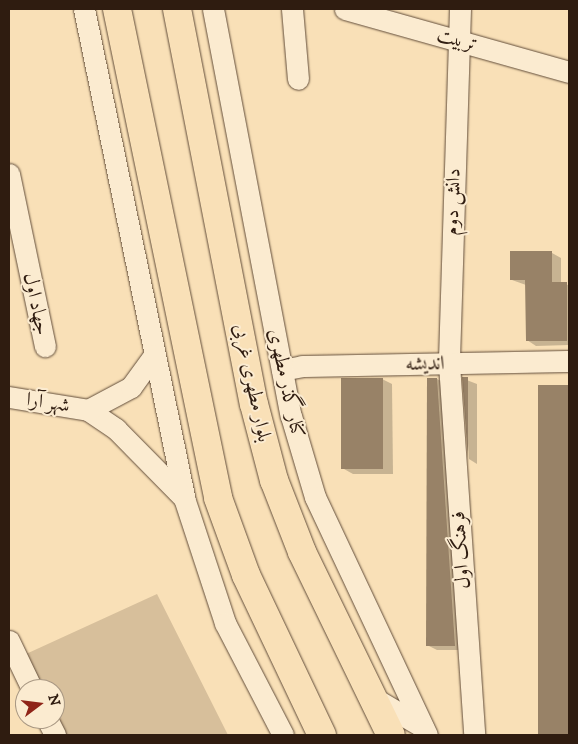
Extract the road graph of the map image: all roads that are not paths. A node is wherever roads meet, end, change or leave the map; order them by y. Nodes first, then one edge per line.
1 (84, 9) edge
2 (117, 9) edge
3 (177, 9) edge
4 (214, 9) edge
5 (292, 9) edge
6 (345, 9) edge
7 (460, 9) edge
8 (458, 41) junction
9 (569, 72) edge
10 (298, 79) dead end
11 (9, 174) edge
12 (45, 346) dead end
13 (154, 355) junction
14 (569, 362) edge
15 (449, 364) junction
16 (282, 370) junction
17 (9, 397) edge
18 (88, 410) junction
19 (184, 498) junction
20 (9, 641) edge
21 (27, 679) edge
22 (372, 697) junction
23 (425, 731) edge
24 (283, 735) edge
25 (322, 735) edge
26 (391, 735) edge
27 (474, 735) edge

1 - 13 street
2 - 25 main road
3 - 22 main road, بلوار مطهری غربی
4 - 16 street, کنار گذر مطهری
5 - 10 street
6 - 8 street, تربیت
7 - 8 street, دانش دوم
8 - 9 street, تربیت
8 - 15 street, دانش دوم
11 - 12 street, جهاد اول
13 - 18 street
13 - 19 street
14 - 15 street, اندیشه
15 - 16 street, اندیشه
15 - 27 street, فرهنگ اول
16 - 23 street, کنار گذر مطهری
17 - 18 street, شهر آرا
18 - 19 street
19 - 24 street
20 - 21 street
22 - 23 street
22 - 26 main road, بلوار مطهری غربی

